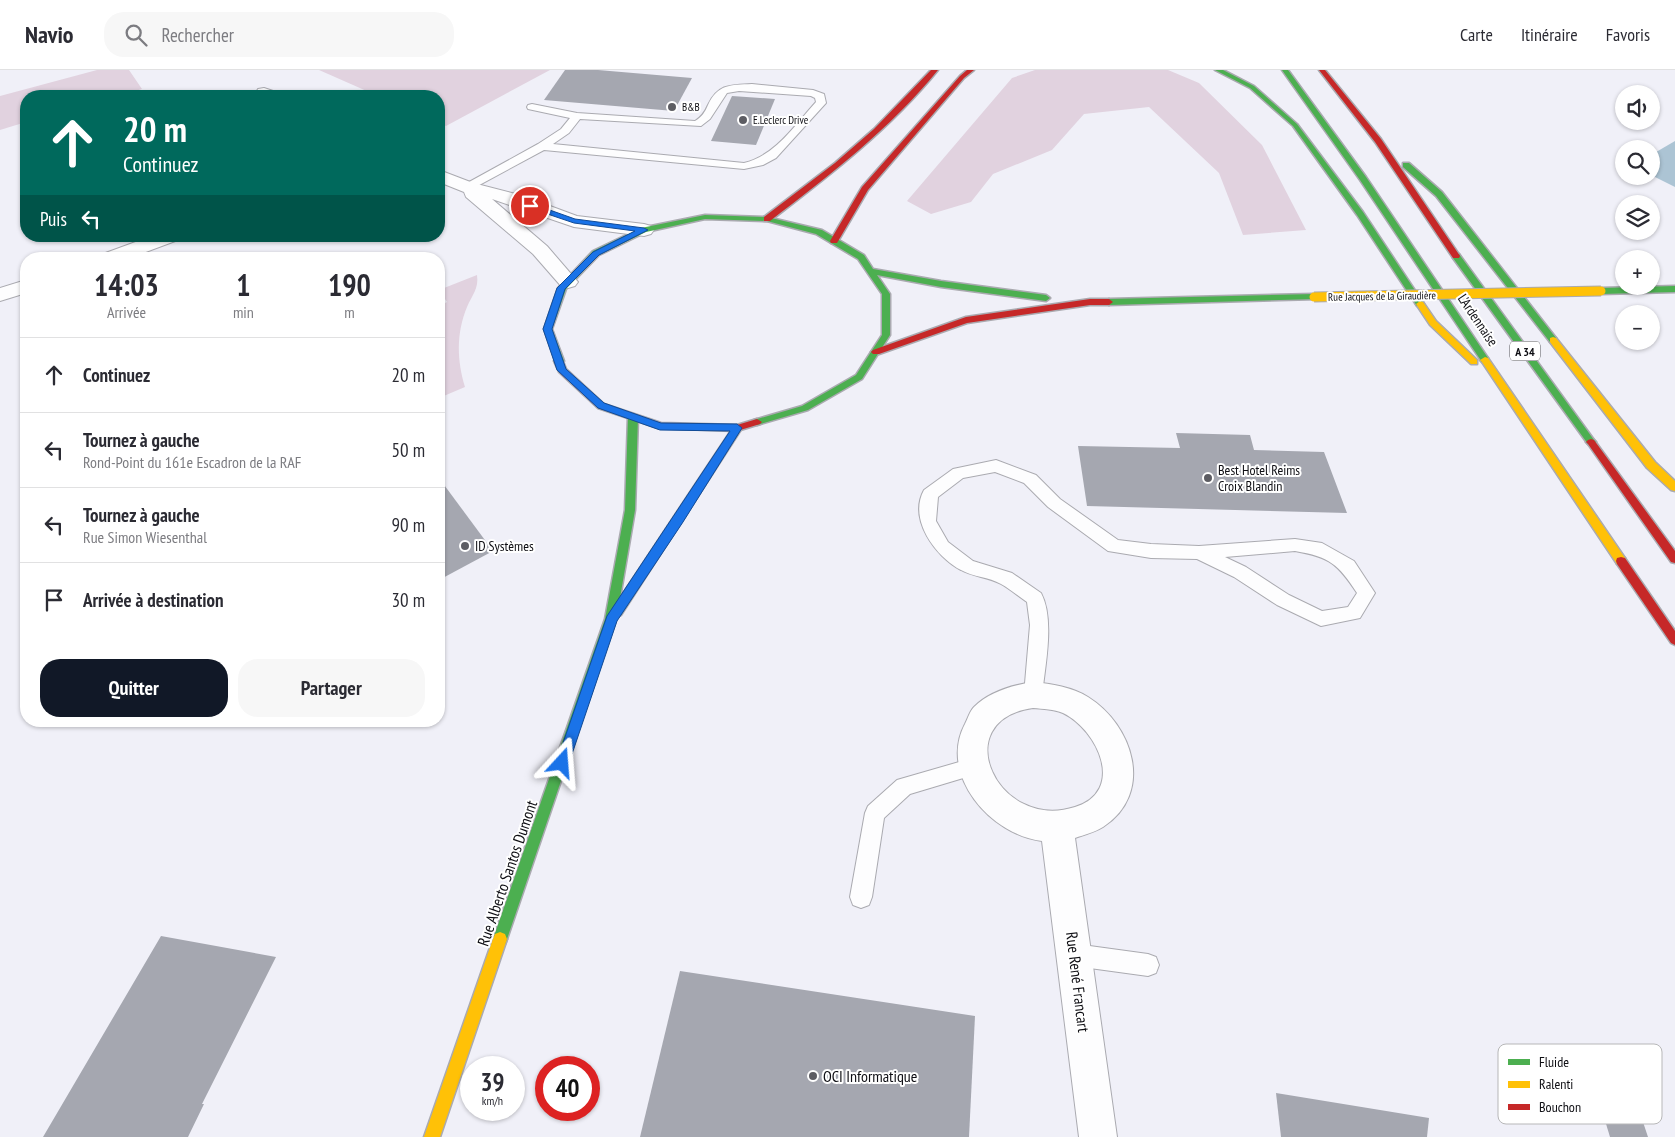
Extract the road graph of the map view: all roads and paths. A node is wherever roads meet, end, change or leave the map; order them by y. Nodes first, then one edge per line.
1 (935, 70) edge
2 (971, 70) edge
3 (1218, 70) edge
4 (1285, 70) edge
5 (1322, 70) edge
6 (532, 107) dead end
7 (577, 116) junction
8 (1378, 141) junction
9 (542, 146) junction
10 (445, 178) edge
11 (466, 187) junction
12 (767, 219) junction
13 (644, 230) junction
14 (834, 241) junction
15 (155, 242) edge
16 (127, 252) edge
17 (870, 271) junction
18 (568, 282) junction
19 (20, 288) edge
20 (1675, 289) edge
21 (0, 296) edge
22 (1090, 302) junction
23 (876, 352) junction
24 (1514, 399) junction
25 (633, 417) junction
26 (737, 428) junction
27 (1675, 486) edge
28 (1199, 553) junction
29 (1675, 559) edge
30 (612, 619) junction
31 (1675, 640) edge
32 (1034, 695) junction
33 (973, 767) junction
34 (1057, 828) junction
35 (862, 897) dead end
36 (1075, 954) junction
37 (1148, 965) dead end
38 (432, 1137) edge
39 (1098, 1137) edge

1 - 12 main road
2 - 14 main road
3 - 24 main road
4 - 24 main road, L'Ardennaise / A 34
5 - 8 main road, L'Ardennaise / A 34
6 - 7 lane
7 - 9 lane
7 - 9 lane
8 - 27 main road
8 - 29 main road, L'Ardennaise / A 34
9 - 11 lane
10 - 11 street
11 - 13 street
11 - 18 street
12 - 13 main road
12 - 14 main road
13 - 18 main road
14 - 17 main road
15 - 16 street
17 - 22 main road
17 - 23 main road
18 - 25 main road
19 - 21 street
20 - 22 main road, Rue Jacques de la Giraudière, bridge
22 - 23 main road
23 - 26 main road
24 - 31 main road, L'Ardennaise / A 34
25 - 26 main road
25 - 30 main road
26 - 30 main road
28 - 28 lane
28 - 32 lane
30 - 38 main road, Rue Alberto Santos Dumont
32 - 33 street
32 - 34 street
33 - 34 street
33 - 35 lane
34 - 36 street, Rue René Francart
36 - 37 lane
36 - 39 street, Rue René Francart

